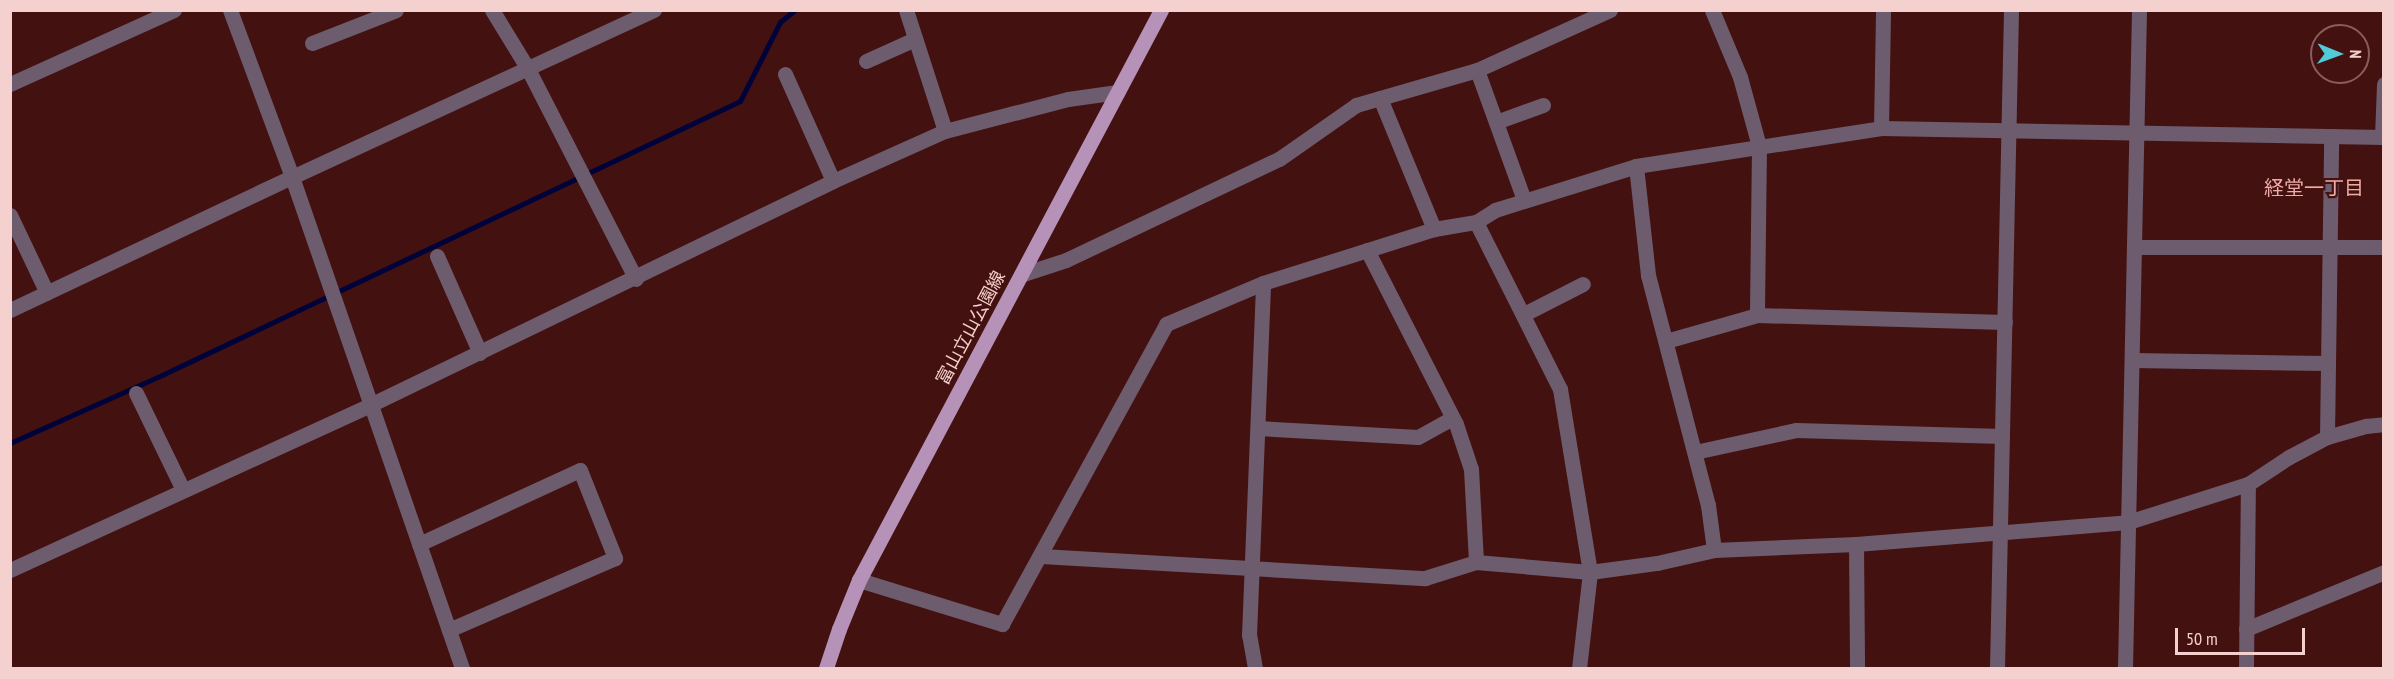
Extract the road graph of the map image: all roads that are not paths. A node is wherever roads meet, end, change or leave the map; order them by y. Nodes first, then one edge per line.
1 (174, 10) edge
2 (230, 10) edge
3 (396, 10) edge
4 (492, 10) edge
5 (654, 10) edge
6 (906, 10) edge
7 (1161, 10) edge
8 (1610, 10) edge
9 (1712, 10) edge
10 (1883, 10) edge
11 (2011, 10) edge
12 (2139, 10) edge
13 (915, 39) junction
14 (312, 43) dead end
15 (866, 61) dead end
16 (528, 69) junction
17 (1477, 70) junction
18 (784, 74) dead end
19 (10, 84) edge
20 (2384, 84) edge
21 (1118, 92) junction
22 (1380, 98) junction
23 (1543, 105) dead end
24 (1496, 122) junction
25 (1881, 128) junction
26 (2010, 130) junction
27 (945, 131) junction
28 (2136, 132) junction
29 (2331, 136) junction
30 (2383, 137) edge
31 (1759, 146) junction
32 (1636, 166) junction
33 (292, 177) junction
34 (833, 181) junction
35 (1524, 200) junction
36 (10, 215) edge
37 (1476, 222) junction
38 (1434, 229) junction
39 (2134, 247) junction
40 (2384, 247) edge
41 (2328, 248) junction
42 (1367, 250) junction
43 (437, 256) dead end
44 (1023, 274) junction
45 (636, 279) junction
46 (1263, 283) junction
47 (1583, 284) dead end
48 (47, 293) junction
49 (10, 310) edge
50 (1524, 315) junction
51 (1757, 315) junction
52 (2005, 322) junction
53 (1666, 341) junction
54 (480, 353) junction
55 (2132, 360) junction
56 (2328, 363) junction
57 (136, 393) dead end
58 (370, 405) junction
59 (1452, 418) junction
60 (2384, 424) edge
61 (1258, 428) junction
62 (2002, 436) junction
63 (2327, 437) junction
64 (1695, 452) junction
65 (2248, 484) junction
66 (183, 490) junction
67 (2128, 522) junction
68 (1999, 531) junction
69 (419, 544) junction
70 (1856, 544) junction
71 (1714, 550) junction
72 (1041, 556) junction
73 (1476, 562) junction
74 (1252, 568) junction
75 (10, 570) edge
76 (1590, 572) junction
77 (2384, 572) edge
78 (859, 580) junction
79 (2246, 629) junction
80 (449, 630) junction
81 (462, 669) edge
82 (826, 669) edge
83 (1255, 669) edge
84 (1579, 669) edge
85 (1857, 669) edge
86 (1997, 669) edge
87 (2125, 669) edge
88 (2246, 669) edge

1 - 19 street
2 - 33 street
3 - 14 street
4 - 16 street
5 - 16 street
6 - 13 street
7 - 21 main road, 富山立山公園線
8 - 17 street
9 - 31 street
10 - 25 street
11 - 26 street
12 - 28 street
13 - 15 street
13 - 27 street
16 - 33 street
16 - 45 street
17 - 22 street
17 - 24 street
18 - 34 street
20 - 30 street
21 - 27 street
21 - 44 main road, 富山立山公園線
22 - 38 street
22 - 44 street
23 - 24 street
24 - 35 street
25 - 26 street
25 - 31 street
26 - 28 street
26 - 52 street
27 - 34 street
28 - 29 street
28 - 39 street
29 - 30 street
29 - 41 street
31 - 32 street
31 - 51 street
32 - 35 street
32 - 53 street
33 - 48 street
33 - 58 street
34 - 45 street
35 - 37 street
36 - 48 street
37 - 38 street
37 - 50 street
38 - 42 street
39 - 41 street
39 - 55 street
40 - 41 street
41 - 56 street
42 - 46 street
42 - 59 street
43 - 54 street
44 - 78 main road, 富山立山公園線
45 - 54 street
46 - 61 street
46 - 72 street
47 - 50 street
48 - 49 street
50 - 76 street
51 - 52 street
51 - 53 street
52 - 62 street
53 - 64 street
54 - 58 street
55 - 56 street
55 - 67 street
56 - 63 street
57 - 66 street
58 - 66 street
58 - 69 street
59 - 61 street
59 - 73 street
60 - 63 street
61 - 74 street
62 - 64 street
62 - 68 street
63 - 65 street
64 - 71 street
65 - 67 street
65 - 79 street
66 - 75 street
67 - 68 street
67 - 87 street
68 - 70 street
68 - 86 street
69 - 80 street
69 - 80 street
70 - 71 street
70 - 85 street
71 - 76 street
72 - 74 street
72 - 78 street
73 - 74 street
73 - 76 street
74 - 83 street
76 - 84 street
77 - 79 street
78 - 82 main road, 富山立山公園線
79 - 88 street
80 - 81 street

